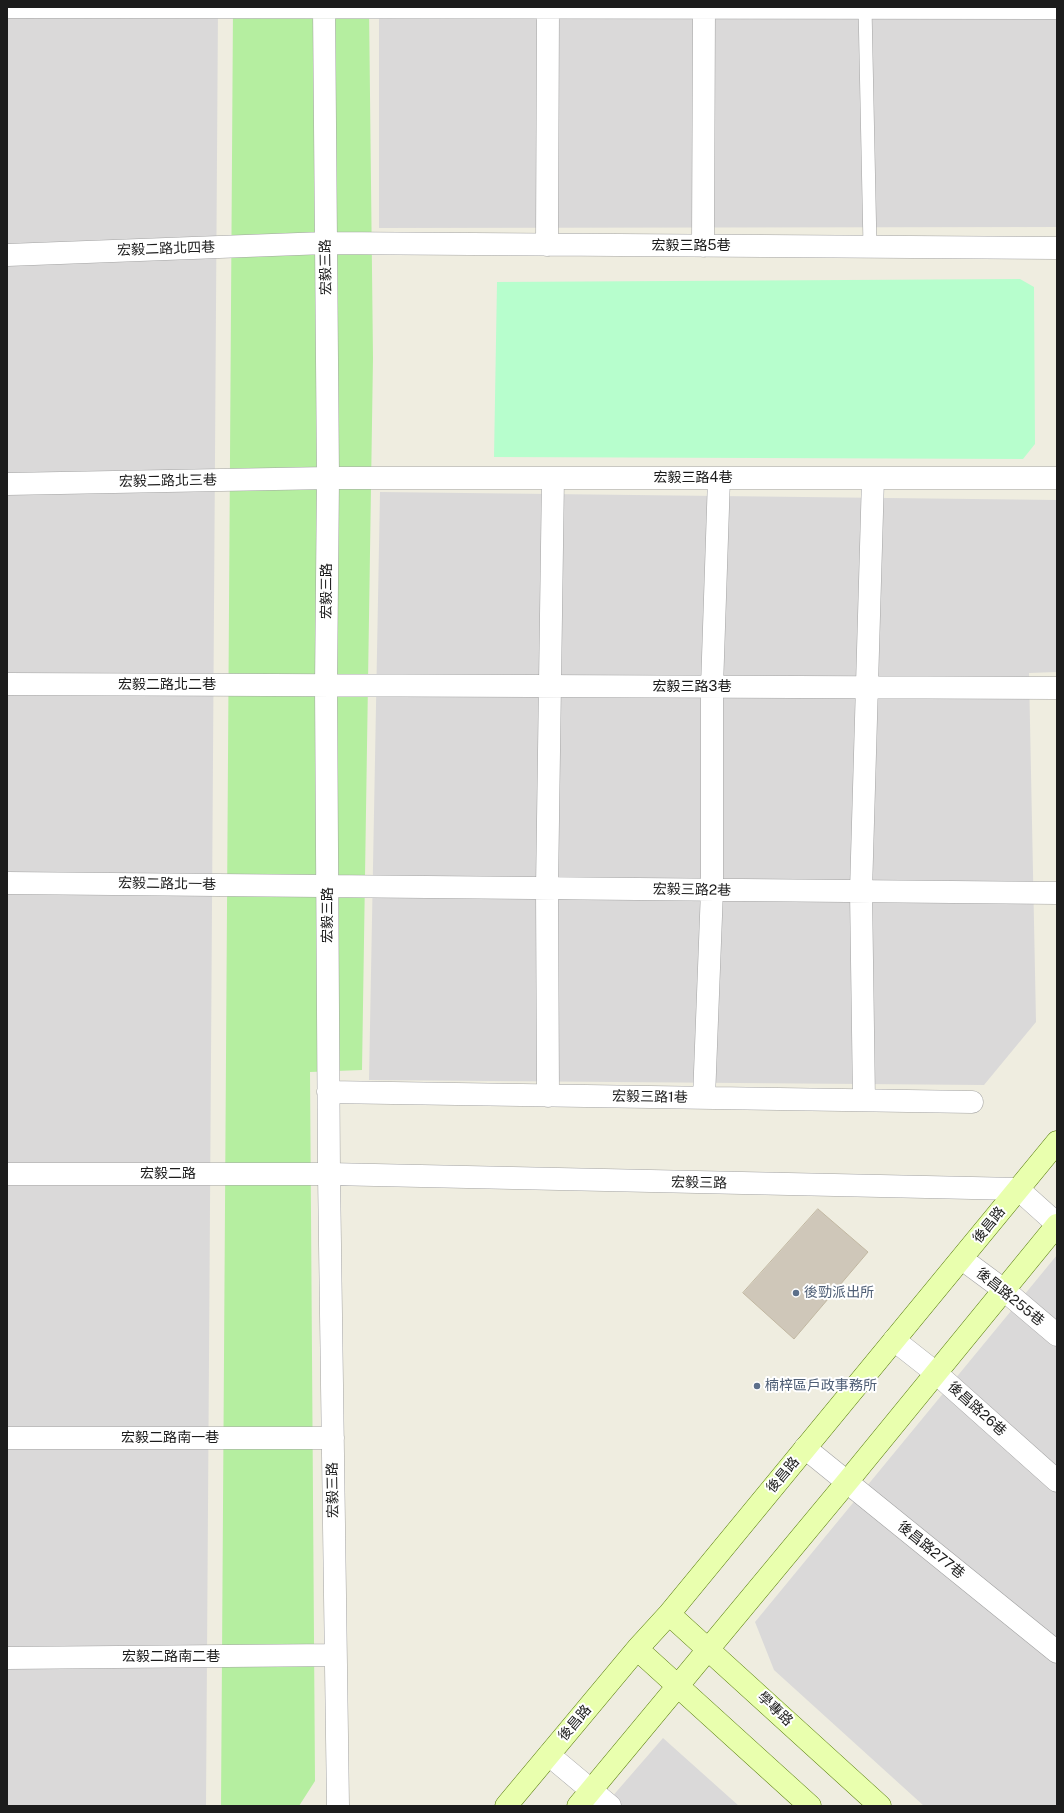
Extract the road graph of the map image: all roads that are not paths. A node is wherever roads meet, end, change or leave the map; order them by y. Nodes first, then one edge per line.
1 (7, 7) edge
2 (324, 7) edge
3 (548, 7) edge
4 (704, 7) edge
5 (865, 7) edge
6 (1057, 8) edge
7 (325, 243) junction
8 (547, 245) junction
9 (703, 246) junction
10 (870, 247) junction
11 (1057, 248) edge
12 (7, 255) edge
13 (328, 478) junction
14 (553, 478) junction
15 (719, 478) junction
16 (873, 478) junction
17 (1057, 478) edge
18 (7, 484) edge
19 (7, 684) edge
20 (326, 686) junction
21 (550, 686) junction
22 (712, 687) junction
23 (868, 687) junction
24 (1057, 688) edge
25 (7, 883) edge
26 (328, 886) junction
27 (547, 888) junction
28 (712, 890) junction
29 (861, 891) junction
30 (1057, 894) edge
31 (328, 1092) junction
32 (548, 1096) junction
33 (704, 1098) junction
34 (864, 1100) junction
35 (972, 1102) dead end
36 (1057, 1142) edge
37 (7, 1174) edge
38 (329, 1174) junction
39 (1018, 1190) junction
40 (1057, 1225) edge
41 (962, 1259) junction
42 (1004, 1290) junction
43 (1057, 1335) edge
44 (894, 1340) junction
45 (936, 1373) junction
46 (7, 1438) edge
47 (332, 1438) junction
48 (805, 1448) junction
49 (1057, 1480) edge
50 (847, 1482) junction
51 (669, 1614) junction
52 (708, 1648) junction
53 (637, 1649) junction
54 (1057, 1652) edge
55 (335, 1655) junction
56 (7, 1658) edge
57 (677, 1686) junction
58 (549, 1755) junction
59 (584, 1798) edge
60 (338, 1806) edge
61 (506, 1806) edge
62 (610, 1806) edge
63 (810, 1806) edge
64 (880, 1806) edge

1 - 2 street
2 - 3 street
2 - 7 street, 宏毅三路
3 - 4 street
3 - 8 street
4 - 5 street
4 - 9 street
5 - 6 street
5 - 10 lane
7 - 8 street, 宏毅三路5巷
7 - 12 street, 宏毅二路北四巷
7 - 13 street, 宏毅三路
8 - 9 street, 宏毅三路5巷
9 - 10 street, 宏毅三路5巷
10 - 11 street, 宏毅三路5巷
13 - 14 street, 宏毅三路4巷
13 - 18 street, 宏毅二路北三巷
13 - 20 street, 宏毅三路
14 - 15 street, 宏毅三路4巷
14 - 21 street
15 - 16 street, 宏毅三路4巷
15 - 22 street
16 - 17 street, 宏毅三路4巷
16 - 23 street
19 - 20 street, 宏毅二路北二巷
20 - 21 street, 宏毅三路3巷
20 - 26 street, 宏毅三路
21 - 22 street, 宏毅三路3巷
21 - 27 street
22 - 23 street, 宏毅三路3巷
22 - 28 street
23 - 24 street, 宏毅三路3巷
23 - 29 street
25 - 26 street, 宏毅二路北一巷
26 - 27 street, 宏毅三路2巷
26 - 31 street, 宏毅三路
27 - 28 street, 宏毅三路2巷
27 - 32 street
28 - 29 street, 宏毅三路2巷
28 - 33 street
29 - 30 street, 宏毅三路2巷
29 - 34 street
31 - 32 street, 宏毅三路1巷
31 - 38 street, 宏毅三路
32 - 33 street, 宏毅三路1巷
33 - 34 street, 宏毅三路1巷
34 - 35 street, 宏毅三路1巷
36 - 39 street, 後昌路
37 - 38 street, 宏毅二路
38 - 39 street, 宏毅三路
38 - 47 street, 宏毅三路
39 - 40 street
39 - 41 street, 後昌路
40 - 42 street
41 - 42 street, 後昌路255巷
41 - 44 street, 後昌路
42 - 43 street, 後昌路255巷
42 - 45 street
44 - 45 street, 後昌路26巷
44 - 48 street, 後昌路
45 - 49 street, 後昌路26巷
45 - 50 street
46 - 47 street, 宏毅二路南一巷
47 - 55 street, 宏毅三路
48 - 50 street, 後昌路277巷
48 - 51 street, 後昌路
50 - 52 street
50 - 54 street, 後昌路277巷
51 - 52 street, 學專路
51 - 53 street, 後昌路
52 - 57 street
52 - 64 street, 學專路
53 - 57 street
53 - 58 street, 後昌路
55 - 56 street, 宏毅二路南二巷
55 - 60 street, 宏毅三路
57 - 59 street
57 - 63 street
58 - 59 street
58 - 61 street, 後昌路
59 - 62 street

